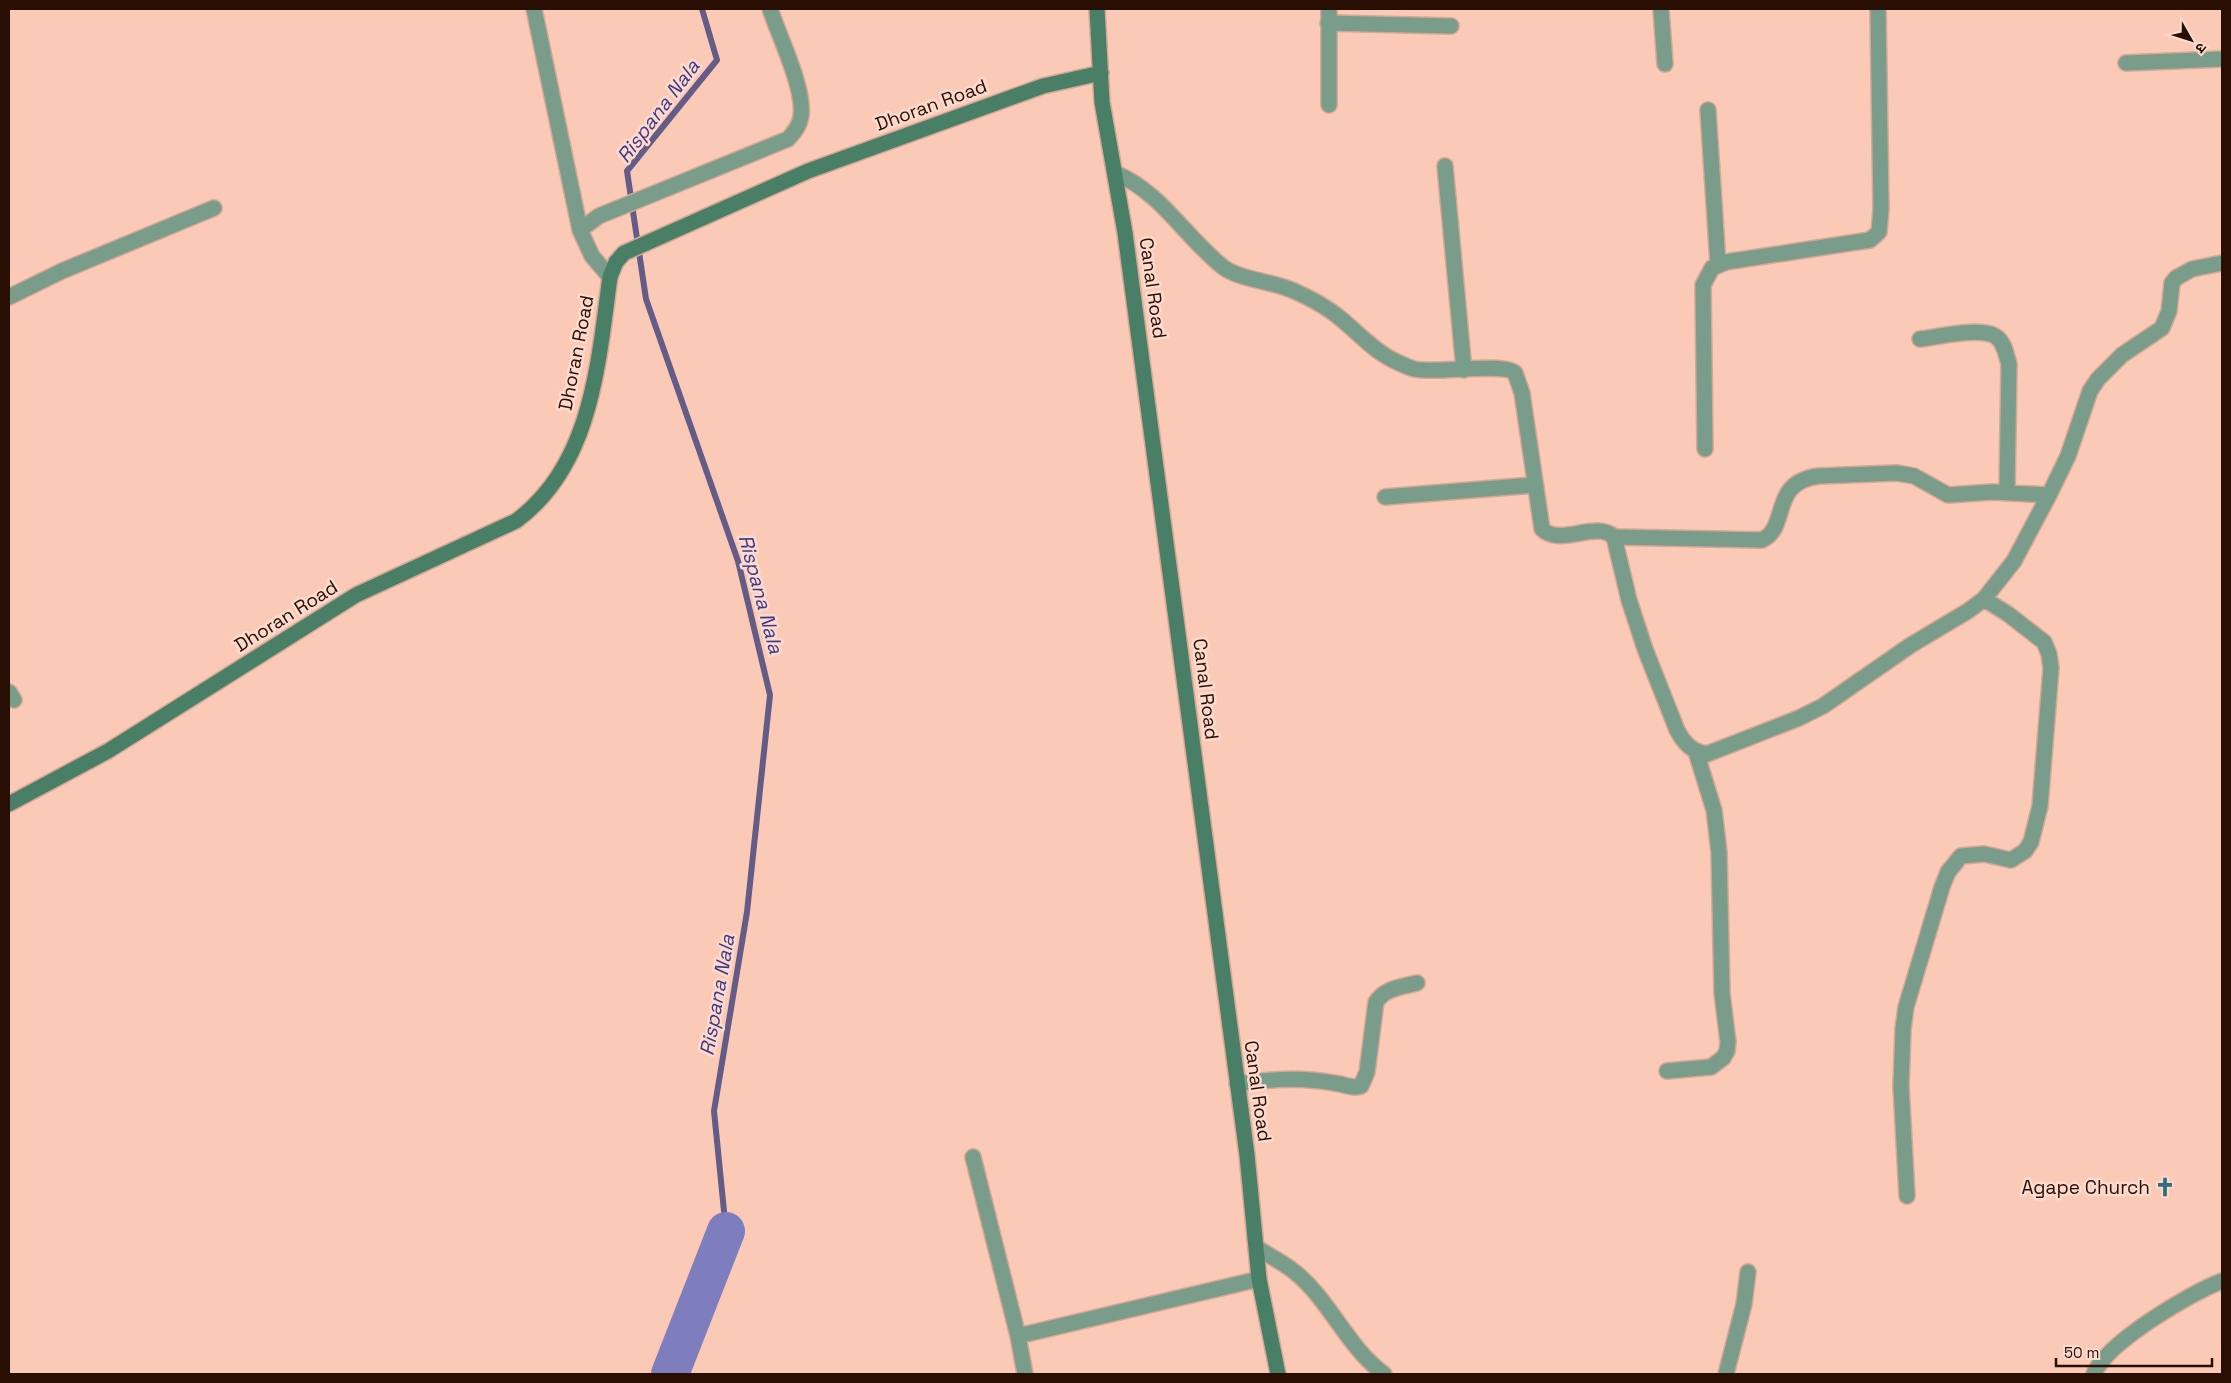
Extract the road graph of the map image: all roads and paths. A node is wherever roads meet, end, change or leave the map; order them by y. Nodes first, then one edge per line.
1 (534, 9) edge
2 (770, 9) edge
3 (1097, 9) edge
4 (1661, 9) edge
5 (1878, 9) edge
6 (1329, 16) edge
7 (1451, 26) dead end
8 (2222, 59) edge
9 (2126, 63) dead end
10 (1665, 64) dead end
11 (1100, 73) junction
12 (1329, 105) dead end
13 (1708, 110) dead end
14 (1445, 166) dead end
15 (1115, 173) junction
16 (214, 208) dead end
17 (580, 230) junction
18 (2222, 263) edge
19 (1718, 265) junction
20 (610, 277) junction
21 (9, 297) edge
22 (1920, 339) dead end
23 (1464, 370) junction
24 (1705, 449) dead end
25 (1534, 485) junction
26 (2007, 492) junction
27 (2049, 495) junction
28 (1385, 497) dead end
29 (1614, 537) junction
30 (1984, 599) junction
31 (1696, 752) junction
32 (9, 804) edge
33 (1417, 983) dead end
34 (1666, 1071) dead end
35 (1237, 1084) junction
36 (973, 1157) dead end
37 (1907, 1196) dead end
38 (1257, 1248) junction
39 (1748, 1272) dead end
40 (1258, 1279) junction
41 (2222, 1281) edge
42 (1018, 1336) junction
43 (1025, 1374) edge
44 (1278, 1374) edge
45 (1384, 1374) edge
46 (1726, 1374) edge
47 (2094, 1374) edge

1 - 17 street
2 - 17 street
3 - 11 street, Canal Road
4 - 10 street
5 - 19 street
6 - 7 street
6 - 12 street
8 - 9 street
11 - 15 street, Canal Road
11 - 20 street, Dhoran Road
13 - 19 street
14 - 23 street
15 - 23 street
15 - 35 street, Canal Road
16 - 21 street
17 - 20 street
18 - 27 street
19 - 24 street
20 - 32 street, Dhoran Road
22 - 26 street
23 - 25 street
25 - 28 street
25 - 29 street
26 - 27 street
26 - 29 street
27 - 30 street
29 - 31 street
30 - 31 street
30 - 37 street
31 - 34 street
33 - 35 street
35 - 38 street, Canal Road
36 - 42 street
38 - 40 street, Canal Road
38 - 45 street
39 - 46 street
40 - 42 street
40 - 44 street, Canal Road
41 - 47 street
42 - 43 street

